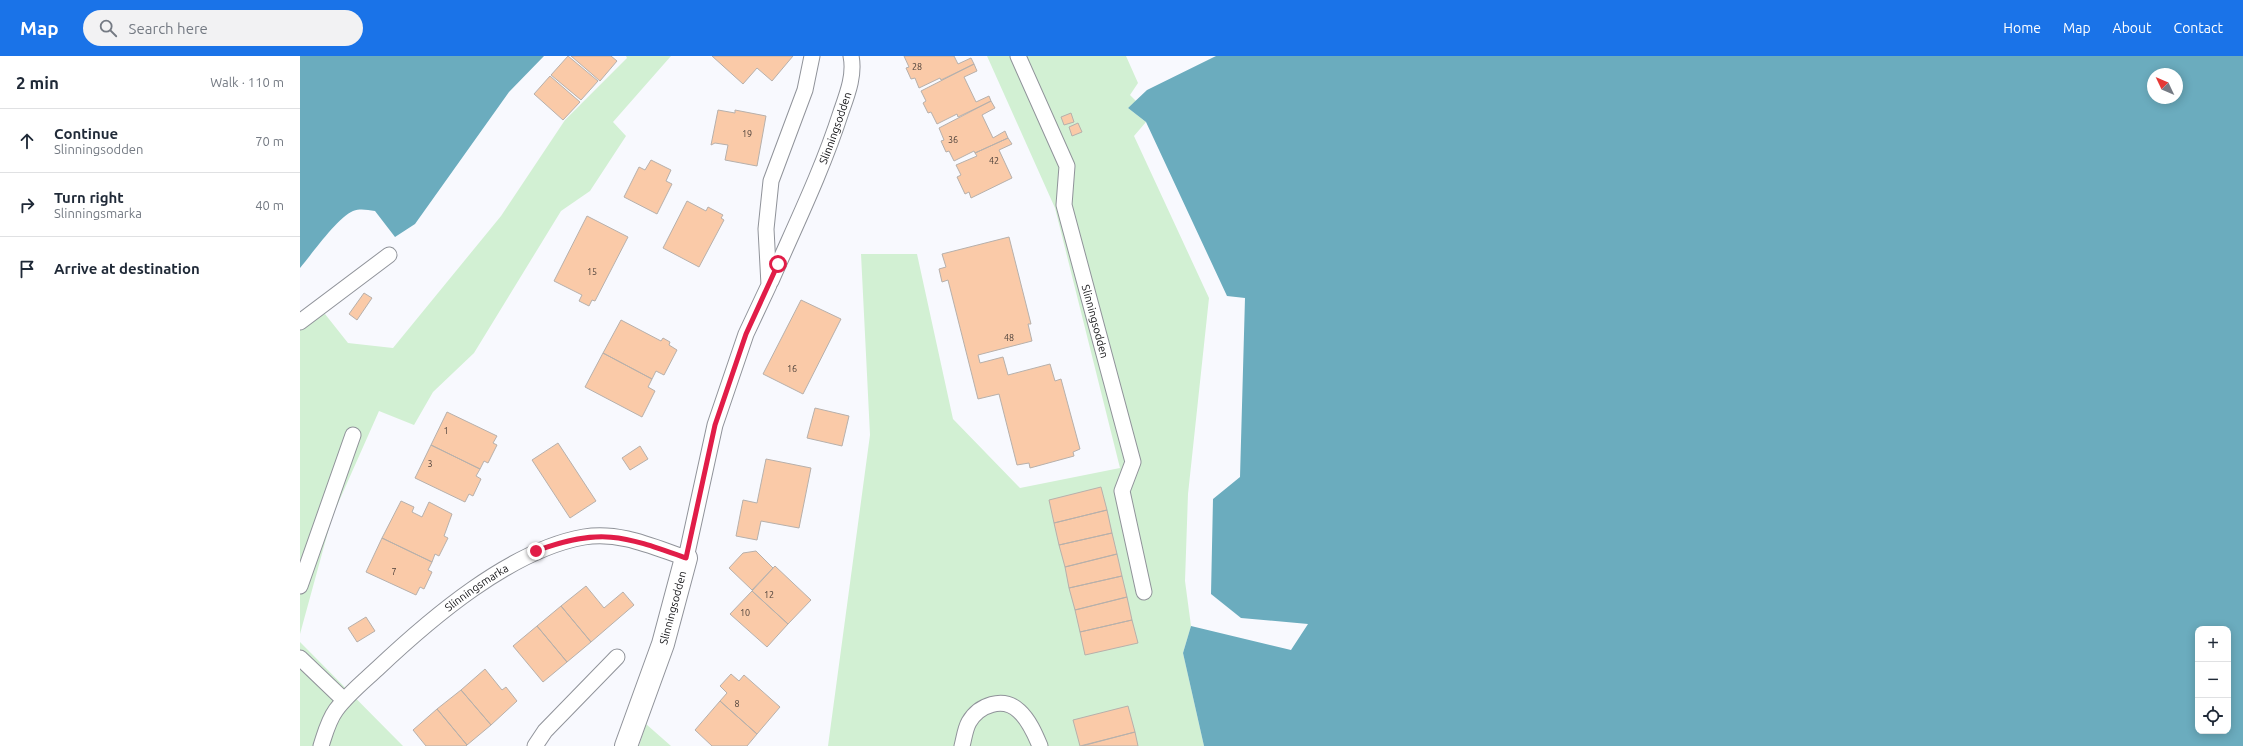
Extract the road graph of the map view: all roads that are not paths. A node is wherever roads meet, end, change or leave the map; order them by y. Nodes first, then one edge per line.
1 (812, 56) edge
2 (851, 56) edge
3 (1018, 56) edge
4 (389, 254) dead end
5 (769, 285) junction
6 (300, 322) edge
7 (353, 435) dead end
8 (686, 558) junction
9 (300, 586) edge
10 (1144, 592) dead end
11 (617, 657) dead end
12 (300, 658) edge
13 (344, 700) junction
14 (321, 746) edge
15 (535, 746) edge
16 (626, 746) edge
17 (962, 746) edge
18 (1040, 746) edge

1 - 5 lane, Slinningsodden
2 - 5 lane, Slinningsodden
3 - 10 lane, Slinningsodden
4 - 6 lane
5 - 8 lane, Slinningsodden
7 - 9 lane
8 - 13 lane, Slinningsmarka
8 - 16 street, Slinningsodden
11 - 15 lane
12 - 13 lane
13 - 14 lane, Slinningsmarka
17 - 18 lane

